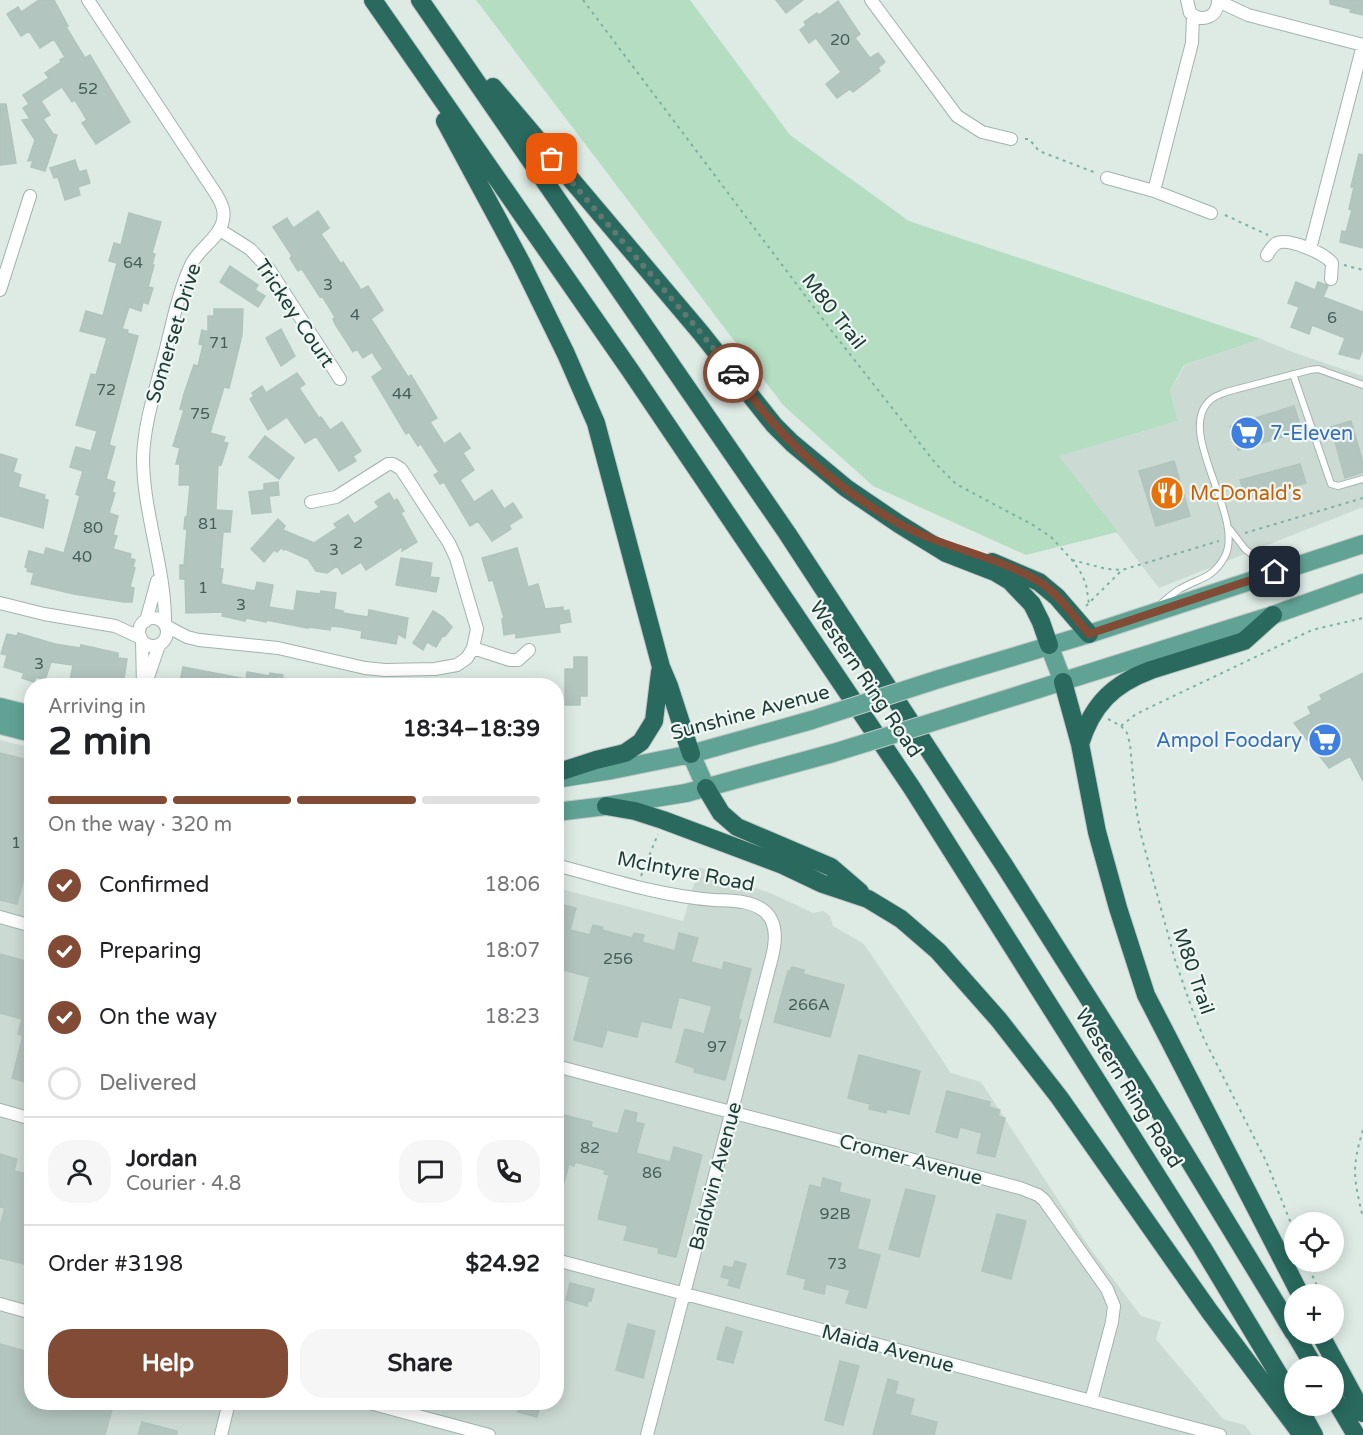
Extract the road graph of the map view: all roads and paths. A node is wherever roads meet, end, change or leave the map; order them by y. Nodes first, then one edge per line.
1 (88, 0) edge
2 (371, 0) edge
3 (421, 0) edge
4 (583, 0) edge
5 (871, 0) edge
6 (1176, 0) edge
7 (1203, 8) edge
8 (1363, 45) edge
9 (1011, 139) joint
10 (1107, 178) joint
11 (1154, 191) junction
12 (30, 196) dead end
13 (1211, 213) joint
14 (220, 230) junction
15 (1310, 249) junction
16 (1270, 250) joint
17 (1332, 263) junction
18 (1363, 270) edge
19 (1331, 279) dead end
20 (0, 290) edge
21 (1293, 374) junction
22 (340, 379) dead end
23 (1363, 385) edge
24 (1363, 479) edge
25 (311, 502) dead end
26 (899, 524) junction
27 (1227, 526) junction
28 (1363, 544) edge
29 (1072, 560) junction
30 (1122, 570) dead end
31 (159, 571) junction
32 (1275, 572) junction
33 (1363, 583) edge
34 (0, 603) edge
35 (1089, 604) dead end
36 (1150, 613) junction
37 (1273, 615) junction
38 (1363, 618) edge
39 (146, 621) junction
40 (115, 626) junction
41 (165, 626) junction
42 (1089, 634) junction
43 (187, 638) junction
44 (141, 639) junction
45 (161, 644) junction
46 (1049, 645) junction
47 (473, 648) junction
48 (530, 650) dead end
49 (661, 667) junction
50 (143, 678) edge
51 (147, 678) edge
52 (1063, 682) junction
53 (0, 707) edge
54 (24, 713) edge
55 (1103, 717) dead end
56 (0, 725) edge
57 (1121, 726) junction
58 (24, 731) edge
59 (1080, 744) junction
60 (690, 753) junction
61 (564, 770) edge
62 (564, 777) edge
63 (706, 788) junction
64 (606, 807) junction
65 (564, 811) edge
66 (663, 820) junction
67 (564, 868) edge
68 (637, 887) junction
69 (868, 900) junction
70 (0, 917) edge
71 (770, 917) joint
72 (24, 924) edge
73 (564, 1068) edge
74 (0, 1110) edge
75 (732, 1112) junction
76 (24, 1117) edge
77 (1363, 1130) edge
78 (1286, 1212) edge
79 (1363, 1218) edge
80 (564, 1262) edge
81 (1295, 1284) edge
82 (684, 1294) junction
83 (0, 1304) edge
84 (24, 1311) edge
85 (1284, 1315) edge
86 (1325, 1344) edge
87 (1284, 1383) edge
88 (1091, 1401) junction
89 (227, 1410) edge
90 (396, 1410) edge
91 (1363, 1413) edge
92 (1344, 1415) edge
93 (1304, 1416) edge
94 (221, 1435) edge
95 (489, 1435) edge
96 (647, 1435) edge
97 (1220, 1435) edge
98 (1302, 1435) edge
99 (1314, 1435) edge
100 (1356, 1435) edge

1 - 14 street
2 - 49 highway
2 - 87 highway, Western Ring Road
3 - 26 highway
3 - 85 highway, Western Ring Road
4 - 29 path, M80 Trail
5 - 9 street
6 - 7 street
7 - 8 street
7 - 11 street
8 - 15 street
9 - 10 path
10 - 11 street
11 - 13 street
12 - 20 street
13 - 16 path
14 - 22 street, Trickey Court
14 - 31 street, Somerset Drive
15 - 16 street
15 - 17 street
17 - 18 path
17 - 19 street
21 - 23 lane
21 - 24 lane
21 - 27 lane
25 - 47 street
26 - 42 highway
26 - 46 highway
27 - 32 lane
27 - 36 lane
28 - 32 main road, Sunshine Avenue
29 - 30 path
29 - 35 path, M80 Trail
31 - 39 street, Somerset Drive
31 - 41 street, Somerset Drive
32 - 36 main road, Sunshine Avenue
33 - 37 main road
34 - 40 street
36 - 42 main road, Sunshine Avenue
37 - 52 main road
37 - 59 highway
38 - 57 path
39 - 40 street
39 - 41 street
39 - 44 street
40 - 44 street
41 - 43 street
41 - 45 street
42 - 46 main road, Sunshine Avenue
43 - 45 street
43 - 47 street
44 - 45 street
44 - 50 street
45 - 51 street
46 - 52 main road
46 - 60 main road, Sunshine Avenue, bridge
47 - 48 street
49 - 60 highway
49 - 61 highway
52 - 59 highway
52 - 63 main road, bridge
53 - 54 main road
55 - 57 path
56 - 58 main road
57 - 78 path, M80 Trail
59 - 81 highway
60 - 62 main road, Sunshine Avenue
60 - 63 main road
63 - 64 main road
63 - 69 highway
64 - 65 main road
64 - 66 highway
66 - 68 path
66 - 69 highway
67 - 68 street, McIntyre Road
68 - 71 street, McIntyre Road
69 - 98 highway
70 - 72 street
71 - 75 street, Baldwin Avenue
73 - 75 street, Cromer Avenue
74 - 76 street
75 - 82 street, Baldwin Avenue
75 - 88 street, Cromer Avenue
77 - 79 path
80 - 82 street, Maida Avenue
82 - 88 street, Maida Avenue
82 - 96 street, Baldwin Avenue
83 - 84 street
86 - 91 highway
88 - 97 street, Maida Avenue
89 - 94 street
90 - 95 street
92 - 100 highway
93 - 99 highway

